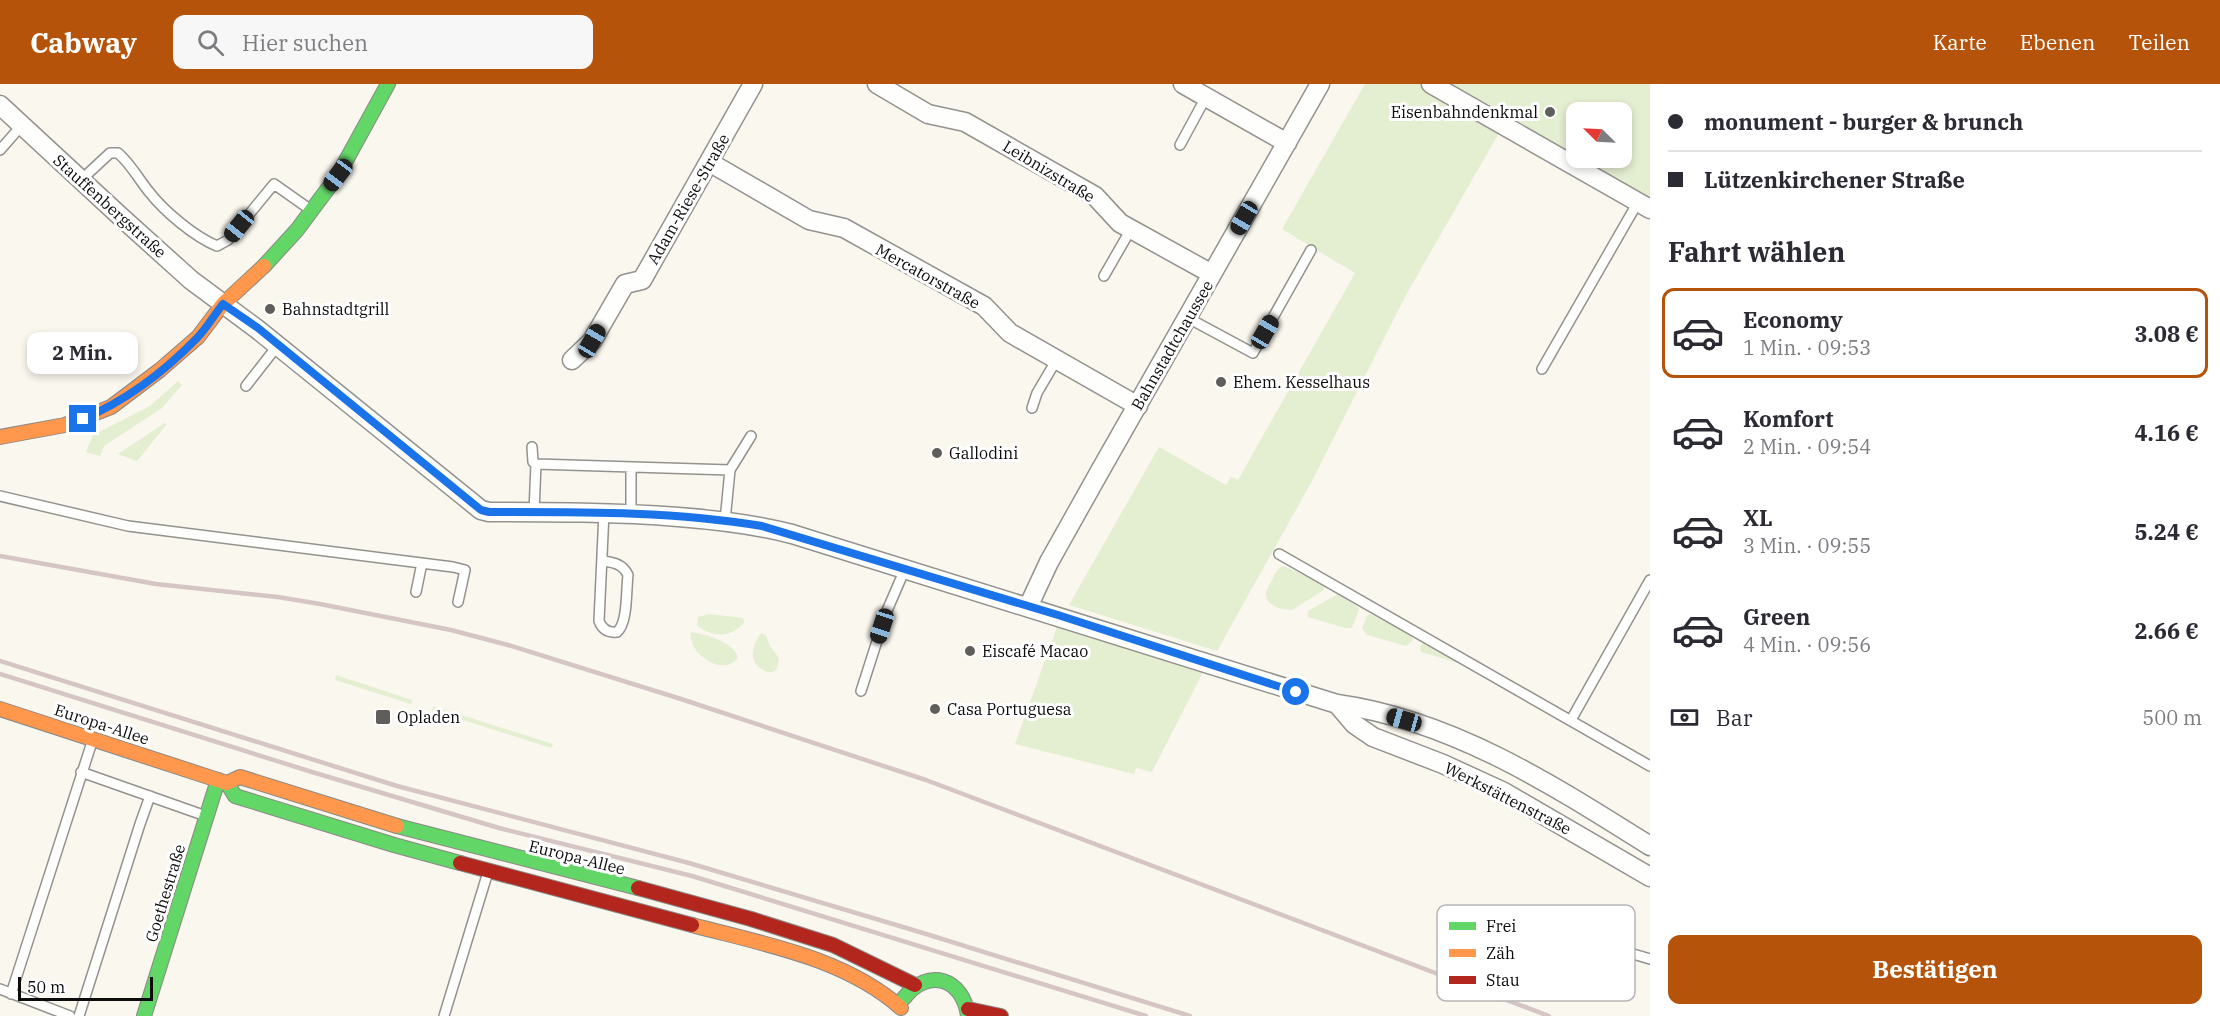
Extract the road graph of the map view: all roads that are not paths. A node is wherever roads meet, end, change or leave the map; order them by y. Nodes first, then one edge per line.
1 (388, 84) edge
2 (753, 84) edge
3 (877, 84) edge
4 (1183, 84) edge
5 (1320, 84) edge
6 (1431, 84) edge
7 (1206, 97) junction
8 (0, 105) edge
9 (22, 125) junction
10 (1287, 143) junction
11 (1180, 145) dead end
12 (0, 150) edge
13 (709, 162) junction
14 (81, 180) junction
15 (1644, 206) edge
16 (311, 210) junction
17 (1131, 229) junction
18 (1311, 250) dead end
19 (1212, 274) junction
20 (1104, 276) dead end
21 (223, 304) junction
22 (1188, 318) junction
23 (278, 345) junction
24 (1057, 359) junction
25 (572, 360) dead end
26 (1542, 369) dead end
27 (246, 386) dead end
28 (1138, 406) junction
29 (1032, 408) dead end
30 (751, 436) dead end
31 (0, 437) edge
32 (532, 447) dead end
33 (536, 464) junction
34 (631, 468) junction
35 (730, 470) junction
36 (0, 496) edge
37 (534, 512) junction
38 (604, 512) junction
39 (631, 514) junction
40 (725, 521) junction
41 (1279, 554) dead end
42 (602, 561) junction
43 (422, 562) junction
44 (905, 569) junction
45 (1650, 580) edge
46 (416, 592) dead end
47 (458, 602) dead end
48 (1028, 607) junction
49 (861, 691) dead end
50 (1337, 704) junction
51 (0, 709) edge
52 (1571, 720) junction
53 (93, 738) junction
54 (1650, 766) edge
55 (81, 772) junction
56 (223, 782) junction
57 (150, 796) junction
58 (207, 816) junction
59 (1650, 846) edge
60 (494, 853) junction
61 (488, 870) junction
62 (1650, 877) edge
63 (1635, 955) edge
64 (1650, 959) edge
65 (915, 985) junction
66 (0, 989) edge
67 (11, 994) junction
68 (901, 1012) edge
69 (968, 1013) edge
70 (70, 1016) edge
71 (79, 1016) edge
72 (144, 1016) edge
73 (444, 1016) edge
74 (1001, 1016) edge

1 - 16 main road
2 - 13 street, Adam-Riese-Straße
3 - 17 street, Leibnizstraße
4 - 7 street
5 - 10 street, Bahnstadtchaussee
6 - 15 street
7 - 10 street
7 - 11 lane
8 - 9 street, Stauffenbergstraße
9 - 12 lane
9 - 14 street, Stauffenbergstraße
10 - 19 street, Bahnstadtchaussee
13 - 24 street, Mercatorstraße
13 - 25 street, Adam-Riese-Straße
14 - 16 lane
14 - 21 street, Stauffenbergstraße
15 - 26 lane
16 - 21 main road
17 - 19 street, Leibnizstraße
17 - 20 lane
18 - 22 lane
19 - 22 street, Bahnstadtchaussee
21 - 23 street, Werkstättenstraße
21 - 31 main road
22 - 28 street, Bahnstadtchaussee
23 - 27 lane
23 - 37 street, Werkstättenstraße
24 - 28 street, Mercatorstraße
24 - 29 lane
28 - 48 street, Bahnstadtchaussee
30 - 35 lane
32 - 33 lane
33 - 34 lane
33 - 37 lane
34 - 35 lane
34 - 39 lane
35 - 40 lane
36 - 43 lane
37 - 38 street, Werkstättenstraße
38 - 39 street, Werkstättenstraße
38 - 42 lane
39 - 40 street, Werkstättenstraße
40 - 44 street, Werkstättenstraße
41 - 52 lane
42 - 42 lane
43 - 46 lane
43 - 47 lane
44 - 48 street, Werkstättenstraße
44 - 49 lane
45 - 52 lane
48 - 50 street, Werkstättenstraße
50 - 59 street, Werkstättenstraße
50 - 62 street, Werkstättenstraße
51 - 53 main road, Europa-Allee
52 - 54 lane
53 - 55 lane
53 - 56 main road, Europa-Allee
55 - 57 lane
55 - 67 lane
56 - 58 main road, Goethestraße
56 - 60 main road, Europa-Allee
56 - 61 main road, Europa-Allee
57 - 58 lane
57 - 71 lane
58 - 72 main road, Goethestraße
60 - 61 lane
60 - 65 main road, Europa-Allee
61 - 68 main road, Europa-Allee
61 - 73 lane
63 - 64 lane
65 - 68 main road
65 - 69 main road
66 - 67 lane
67 - 70 lane
69 - 74 main road

